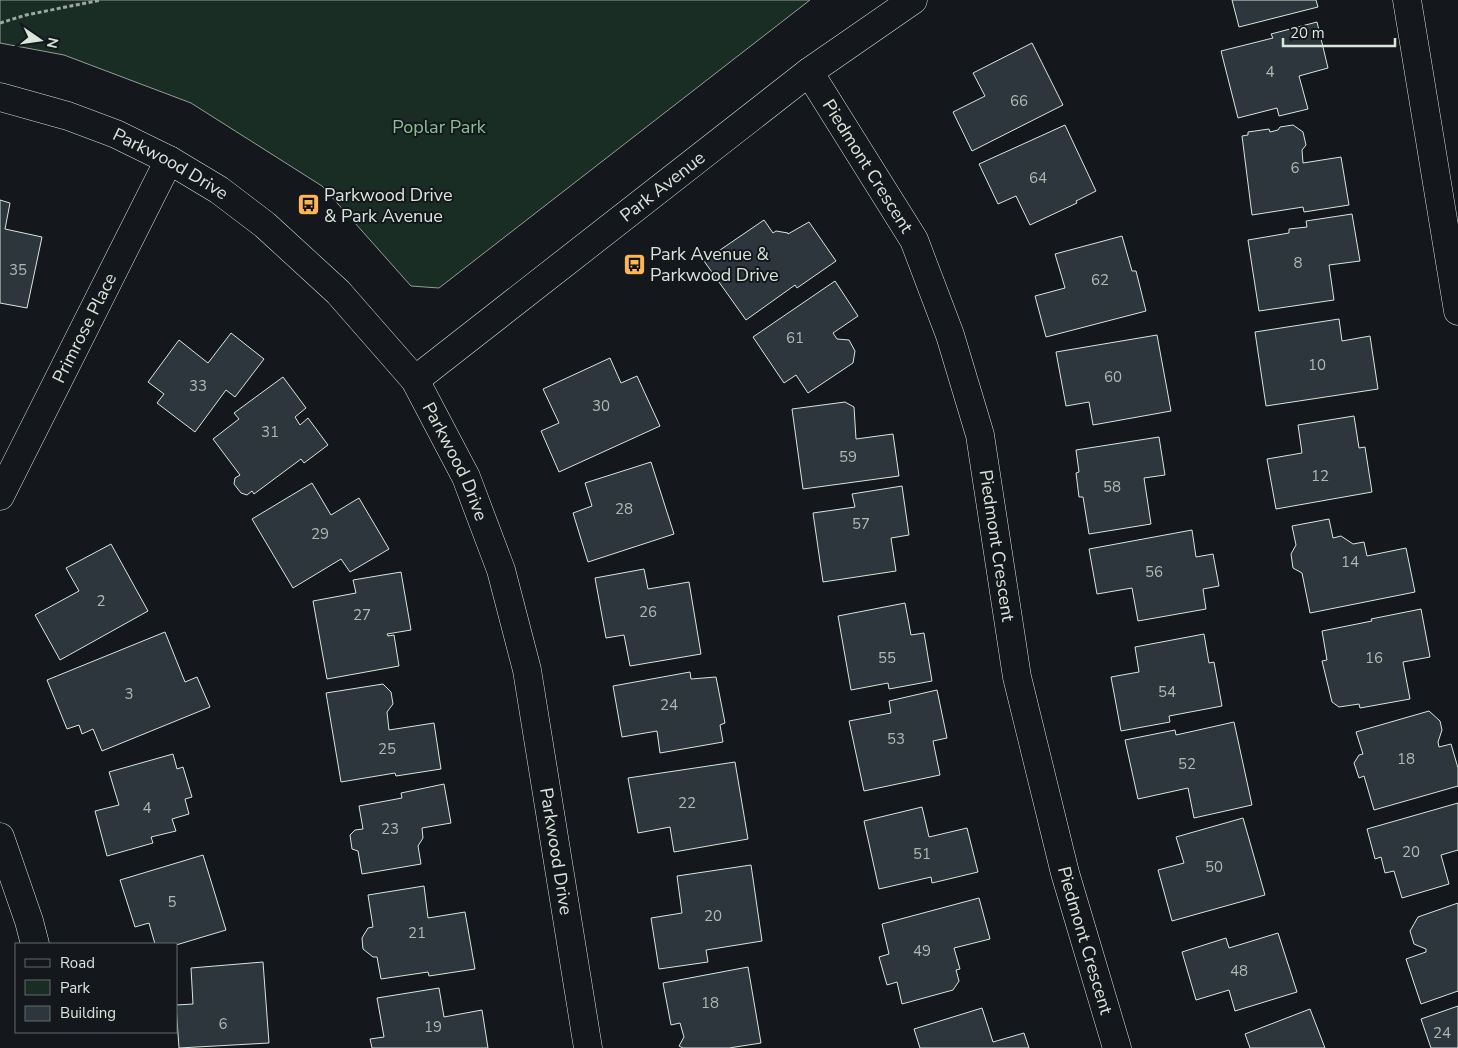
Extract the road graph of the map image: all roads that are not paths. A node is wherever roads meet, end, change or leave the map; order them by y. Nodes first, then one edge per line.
1 (913, 0) edge
2 (1407, 0) edge
3 (809, 72) junction
4 (0, 97) edge
5 (169, 160) junction
6 (1458, 311) edge
7 (415, 380) junction
8 (0, 496) edge
9 (0, 837) edge
10 (35, 943) edge
11 (588, 1048) edge
12 (1117, 1048) edge

1 - 3 street, Park Avenue
2 - 6 street
3 - 7 street, Park Avenue
3 - 12 street, Piedmont Crescent
4 - 5 street, Parkwood Drive
5 - 7 street, Parkwood Drive
5 - 8 street, Primrose Place
7 - 11 street, Parkwood Drive
9 - 10 street

